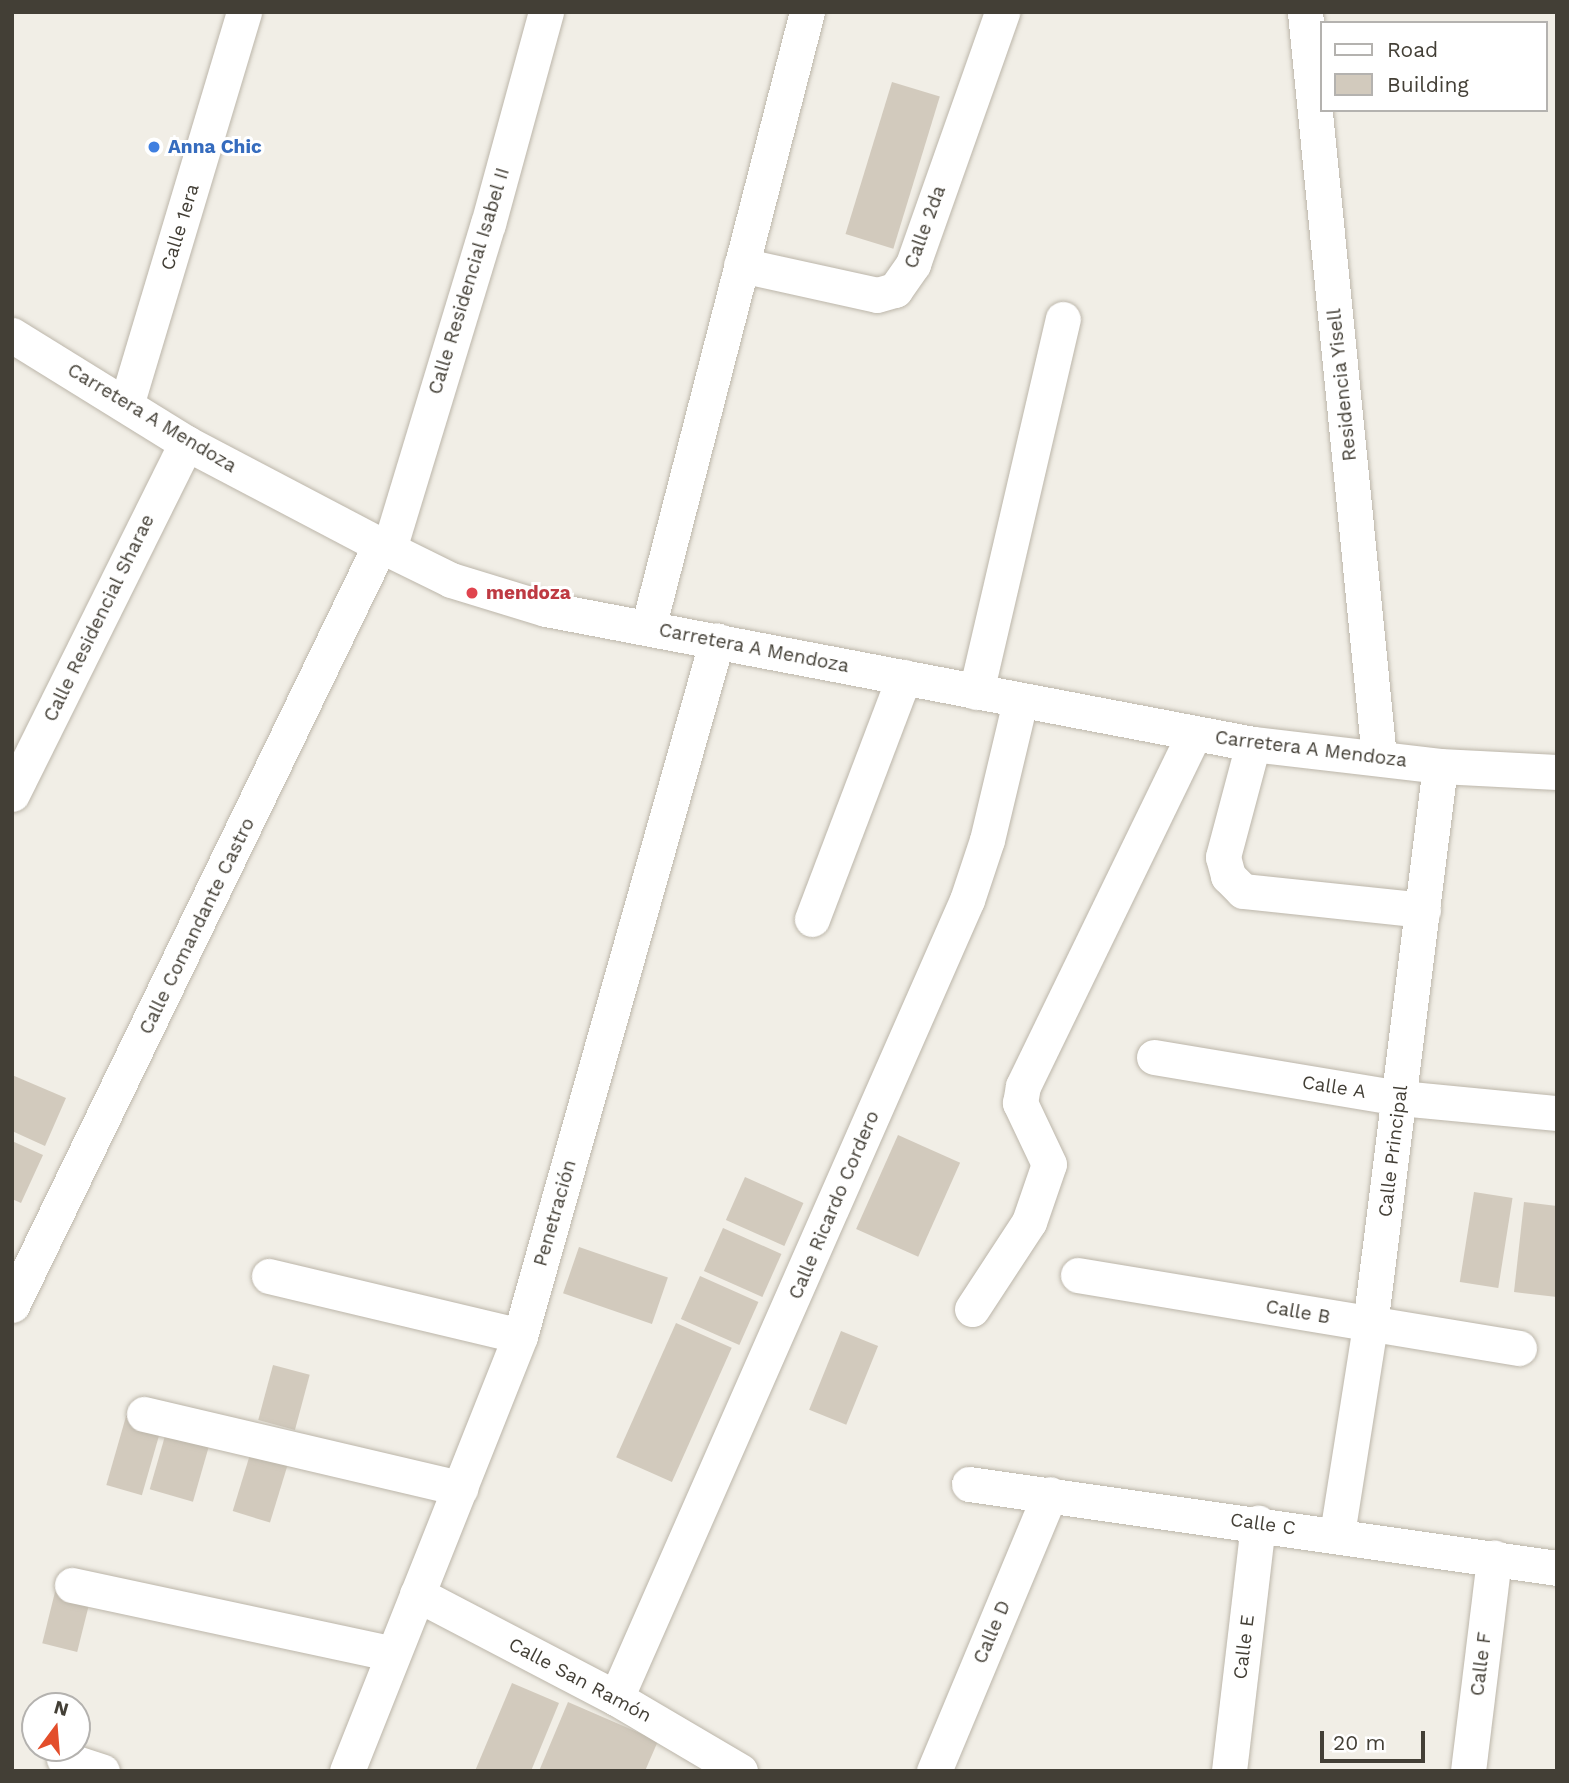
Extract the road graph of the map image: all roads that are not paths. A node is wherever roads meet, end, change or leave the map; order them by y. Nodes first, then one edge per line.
1 (244, 12) edge
2 (546, 12) edge
3 (807, 12) edge
4 (1002, 12) edge
5 (1305, 12) edge
6 (741, 265) junction
7 (1063, 318) dead end
8 (12, 335) edge
9 (127, 402) junction
10 (186, 443) junction
11 (384, 547) junction
12 (648, 628) junction
13 (717, 640) junction
14 (904, 677) junction
15 (976, 692) junction
16 (1020, 701) junction
17 (1194, 734) junction
18 (1253, 744) junction
19 (1379, 757) junction
20 (1440, 766) junction
21 (1557, 772) edge
22 (12, 794) edge
23 (1423, 910) junction
24 (812, 919) dead end
25 (1154, 1058) dead end
26 (1400, 1098) junction
27 (1557, 1113) edge
28 (1078, 1275) dead end
29 (269, 1276) dead end
30 (12, 1304) edge
31 (972, 1308) dead end
32 (1370, 1325) junction
33 (520, 1336) junction
34 (1519, 1348) dead end
35 (144, 1414) dead end
36 (969, 1484) dead end
37 (460, 1488) junction
38 (1050, 1494) junction
39 (1258, 1523) junction
40 (1337, 1534) junction
41 (1494, 1558) junction
42 (1557, 1568) edge
43 (72, 1585) dead end
44 (417, 1594) junction
45 (393, 1654) junction
46 (616, 1699) junction
47 (74, 1762) edge
48 (938, 1769) edge
49 (102, 1771) edge
50 (347, 1771) edge
51 (740, 1771) edge
52 (1229, 1771) edge
53 (1468, 1771) edge

1 - 9 street, Calle 1era
2 - 11 street, Calle Residencial Isabel II
3 - 6 street
4 - 6 street, Calle 2da
5 - 19 street, Residencia Yisell
6 - 12 street
7 - 15 street
8 - 9 street, Carretera A Mendoza
9 - 10 street, Carretera A Mendoza
10 - 11 street, Carretera A Mendoza
10 - 22 street, Calle Residencial Sharae
11 - 12 street, Carretera A Mendoza
11 - 30 street, Calle Comandante Castro
12 - 13 street, Carretera A Mendoza
13 - 14 street, Carretera A Mendoza
13 - 33 street, Penetración
14 - 15 street, Carretera A Mendoza
14 - 24 street
15 - 16 street, Carretera A Mendoza
16 - 17 street, Carretera A Mendoza
16 - 46 street, Calle Ricardo Cordero
17 - 18 street, Carretera A Mendoza
17 - 31 street
18 - 19 street, Carretera A Mendoza
18 - 23 street
19 - 20 street, Carretera A Mendoza
20 - 21 street, Carretera A Mendoza
20 - 23 street, Calle Principal
23 - 26 street, Calle Principal
25 - 26 street, Calle A
26 - 27 street, Calle A
26 - 32 street, Calle Principal
28 - 32 street, Calle B
29 - 33 street
32 - 34 street, Calle B
32 - 40 street, Calle Principal
33 - 37 street, Penetración
35 - 37 street
36 - 38 street, Calle C
37 - 44 street, Penetración
38 - 39 street, Calle C
38 - 48 street, Calle D
39 - 40 street, Calle C
39 - 52 street, Calle E
40 - 41 street, Calle C
41 - 42 street, Calle C
41 - 53 street, Calle F
43 - 45 street
44 - 45 street, Penetración
44 - 46 street, Calle San Ramón
45 - 50 street, Penetración
46 - 51 street, Calle San Ramón
47 - 49 street

